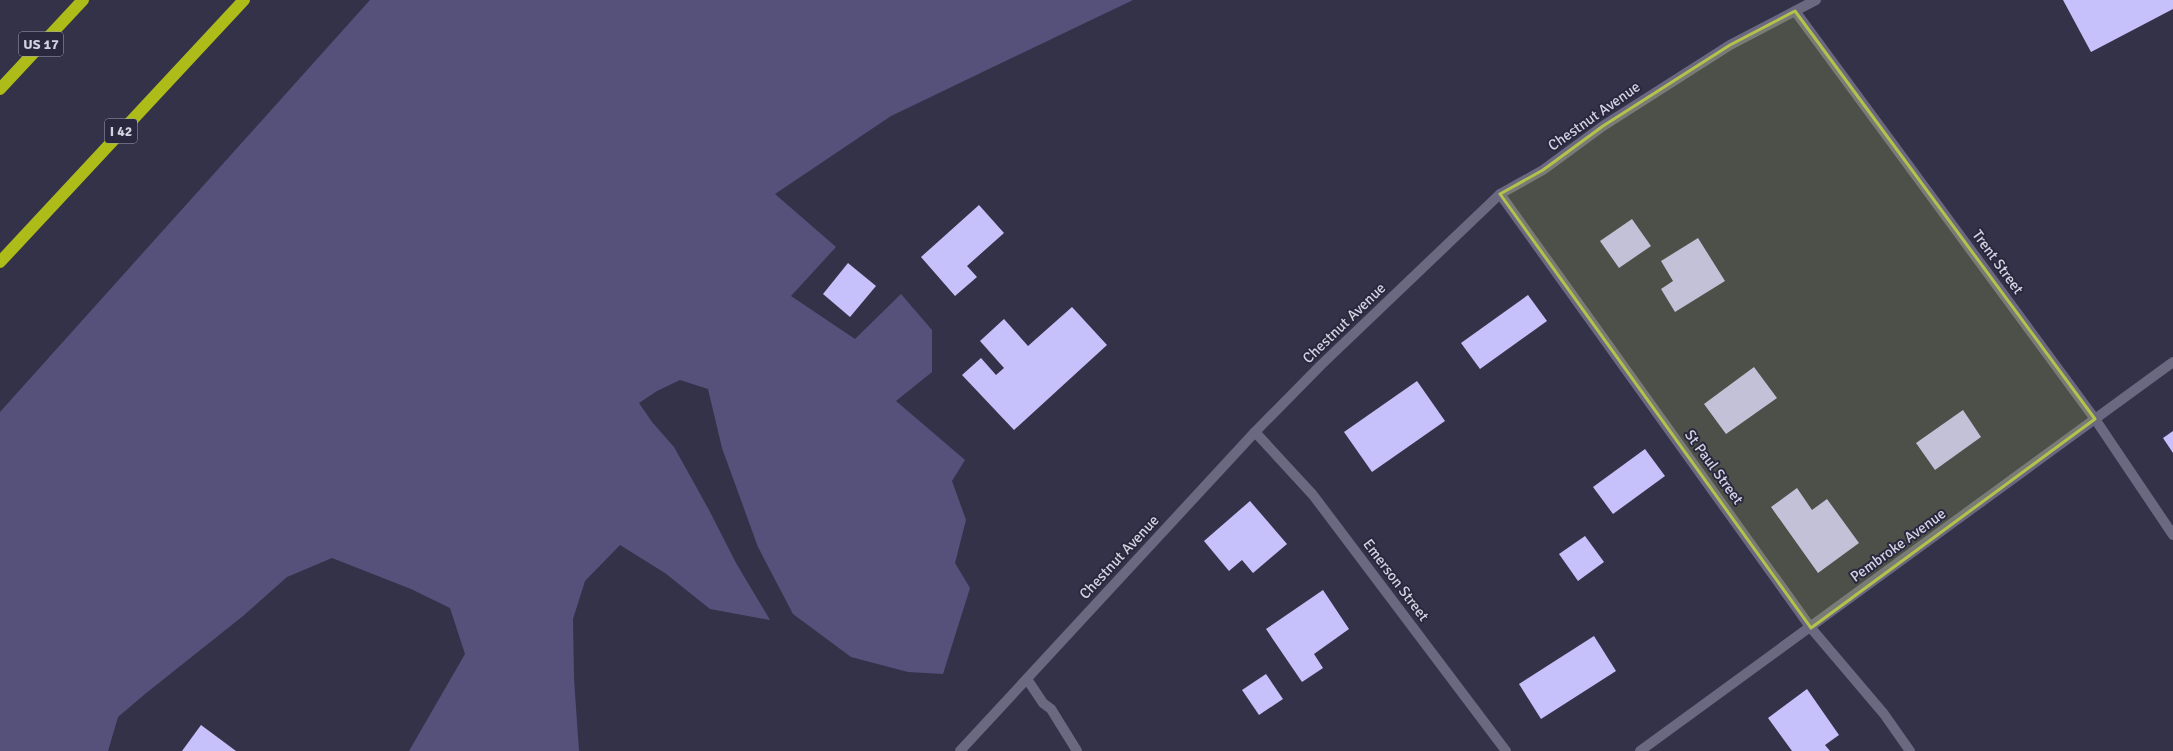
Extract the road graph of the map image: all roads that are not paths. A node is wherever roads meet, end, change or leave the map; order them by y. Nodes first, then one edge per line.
1 (82, 0) edge
2 (244, 0) edge
3 (1816, 0) edge
4 (1795, 11) junction
5 (0, 89) edge
6 (1500, 194) junction
7 (0, 262) edge
8 (2173, 362) edge
9 (2095, 419) junction
10 (1255, 432) junction
11 (2173, 535) edge
12 (1811, 628) junction
13 (1027, 679) junction
14 (960, 751) edge
15 (1077, 751) edge
16 (1506, 751) edge
17 (1640, 751) edge
18 (1910, 751) edge

1 - 5 highway, US 17
2 - 7 highway, I 42
3 - 4 street, Chestnut Avenue
4 - 6 street, Chestnut Avenue
4 - 9 street, Trent Street
6 - 10 street, Chestnut Avenue
6 - 12 street, St Paul Street
8 - 9 street, Pembroke Avenue
9 - 11 street, Trent Street
9 - 12 street, Pembroke Avenue
10 - 13 street, Chestnut Avenue
10 - 16 street, Emerson Street
12 - 17 street, Pembroke Avenue
12 - 18 street, St Paul Street
13 - 14 street, Chestnut Avenue
13 - 15 street

